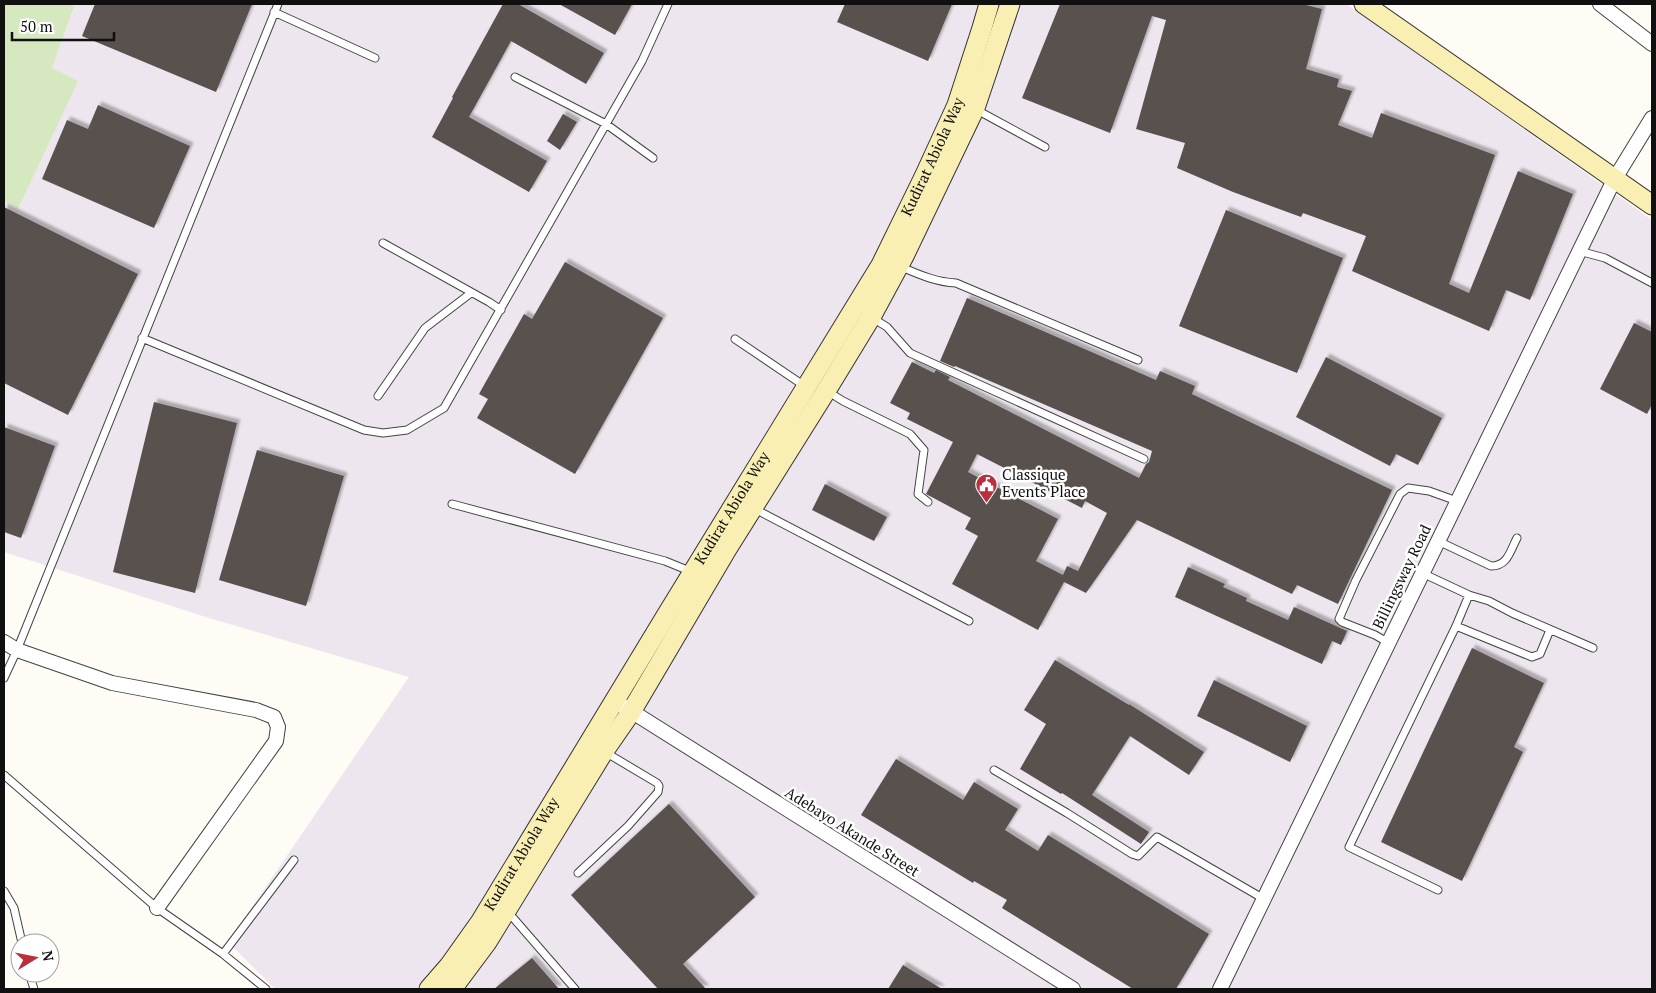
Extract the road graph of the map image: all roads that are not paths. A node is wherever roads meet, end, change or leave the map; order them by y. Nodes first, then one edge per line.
1 (278, 4) edge
2 (668, 4) edge
3 (989, 4) edge
4 (1010, 4) edge
5 (1364, 4) edge
6 (1600, 4) edge
7 (274, 12) junction
8 (1652, 44) edge
9 (376, 58) dead end
10 (514, 76) dead end
11 (975, 108) junction
12 (1652, 118) edge
13 (606, 124) junction
14 (1045, 146) dead end
15 (653, 158) dead end
16 (1614, 180) junction
17 (1652, 205) edge
18 (383, 243) dead end
19 (1580, 251) junction
20 (899, 266) junction
21 (1652, 284) edge
22 (471, 293) junction
23 (500, 310) junction
24 (871, 317) junction
25 (142, 338) junction
26 (735, 339) dead end
27 (1138, 360) dead end
28 (806, 387) junction
29 (826, 391) junction
30 (378, 396) dead end
31 (1144, 459) dead end
32 (1457, 501) junction
33 (928, 502) dead end
34 (452, 504) dead end
35 (753, 508) junction
36 (1517, 538) dead end
37 (1438, 541) junction
38 (692, 572) junction
39 (1422, 573) junction
40 (1469, 595) junction
41 (969, 621) dead end
42 (1456, 626) junction
43 (1550, 630) junction
44 (4, 642) edge
45 (1388, 643) junction
46 (1593, 648) dead end
47 (17, 650) junction
48 (4, 678) edge
49 (615, 701) junction
50 (631, 712) junction
51 (604, 751) junction
52 (994, 770) dead end
53 (4, 775) edge
54 (294, 860) dead end
55 (578, 874) dead end
56 (1438, 890) dead end
57 (4, 891) edge
58 (1264, 899) junction
59 (157, 908) junction
60 (506, 910) junction
61 (20, 933) edge
62 (223, 954) junction
63 (266, 989) edge
64 (429, 989) edge
65 (452, 989) edge
66 (575, 989) edge
67 (1073, 989) edge
68 (1220, 989) edge

1 - 7 lane
2 - 13 lane
3 - 28 main road, Kudirat Abiola Way
4 - 11 main road, Kudirat Abiola Way
5 - 16 main road
6 - 8 street
7 - 9 lane
7 - 25 lane
10 - 13 lane
11 - 14 lane
11 - 20 main road, Kudirat Abiola Way
12 - 16 street, Billingsway Road
13 - 15 lane
13 - 23 lane
16 - 17 main road
16 - 19 street, Billingsway Road
18 - 22 lane
19 - 21 lane
19 - 32 street, Billingsway Road
20 - 24 main road, Kudirat Abiola Way
20 - 27 lane
22 - 23 lane
22 - 30 lane
23 - 25 lane
24 - 29 main road, Kudirat Abiola Way
24 - 31 lane
25 - 47 lane
26 - 28 lane
28 - 38 main road, Kudirat Abiola Way
29 - 33 lane
29 - 35 main road, Kudirat Abiola Way
32 - 37 street, Billingsway Road
32 - 45 lane
34 - 38 lane
35 - 41 lane
35 - 50 main road, Kudirat Abiola Way
36 - 37 lane
37 - 39 street, Billingsway Road
38 - 49 main road, Kudirat Abiola Way
39 - 40 lane
39 - 45 street, Billingsway Road
40 - 42 lane
40 - 43 lane
42 - 43 lane
42 - 56 lane
43 - 46 lane
44 - 47 street
45 - 58 street, Billingsway Road
47 - 48 lane
47 - 59 street
49 - 50 street, Adebayo Akande Street
49 - 64 main road, Kudirat Abiola Way
50 - 51 main road, Kudirat Abiola Way
50 - 67 street, Adebayo Akande Street
51 - 55 lane
51 - 60 main road, Kudirat Abiola Way
52 - 58 lane
53 - 59 lane
54 - 62 lane
57 - 61 lane
58 - 68 street, Billingsway Road
59 - 62 lane
60 - 65 main road, Kudirat Abiola Way
60 - 66 lane
62 - 63 lane

